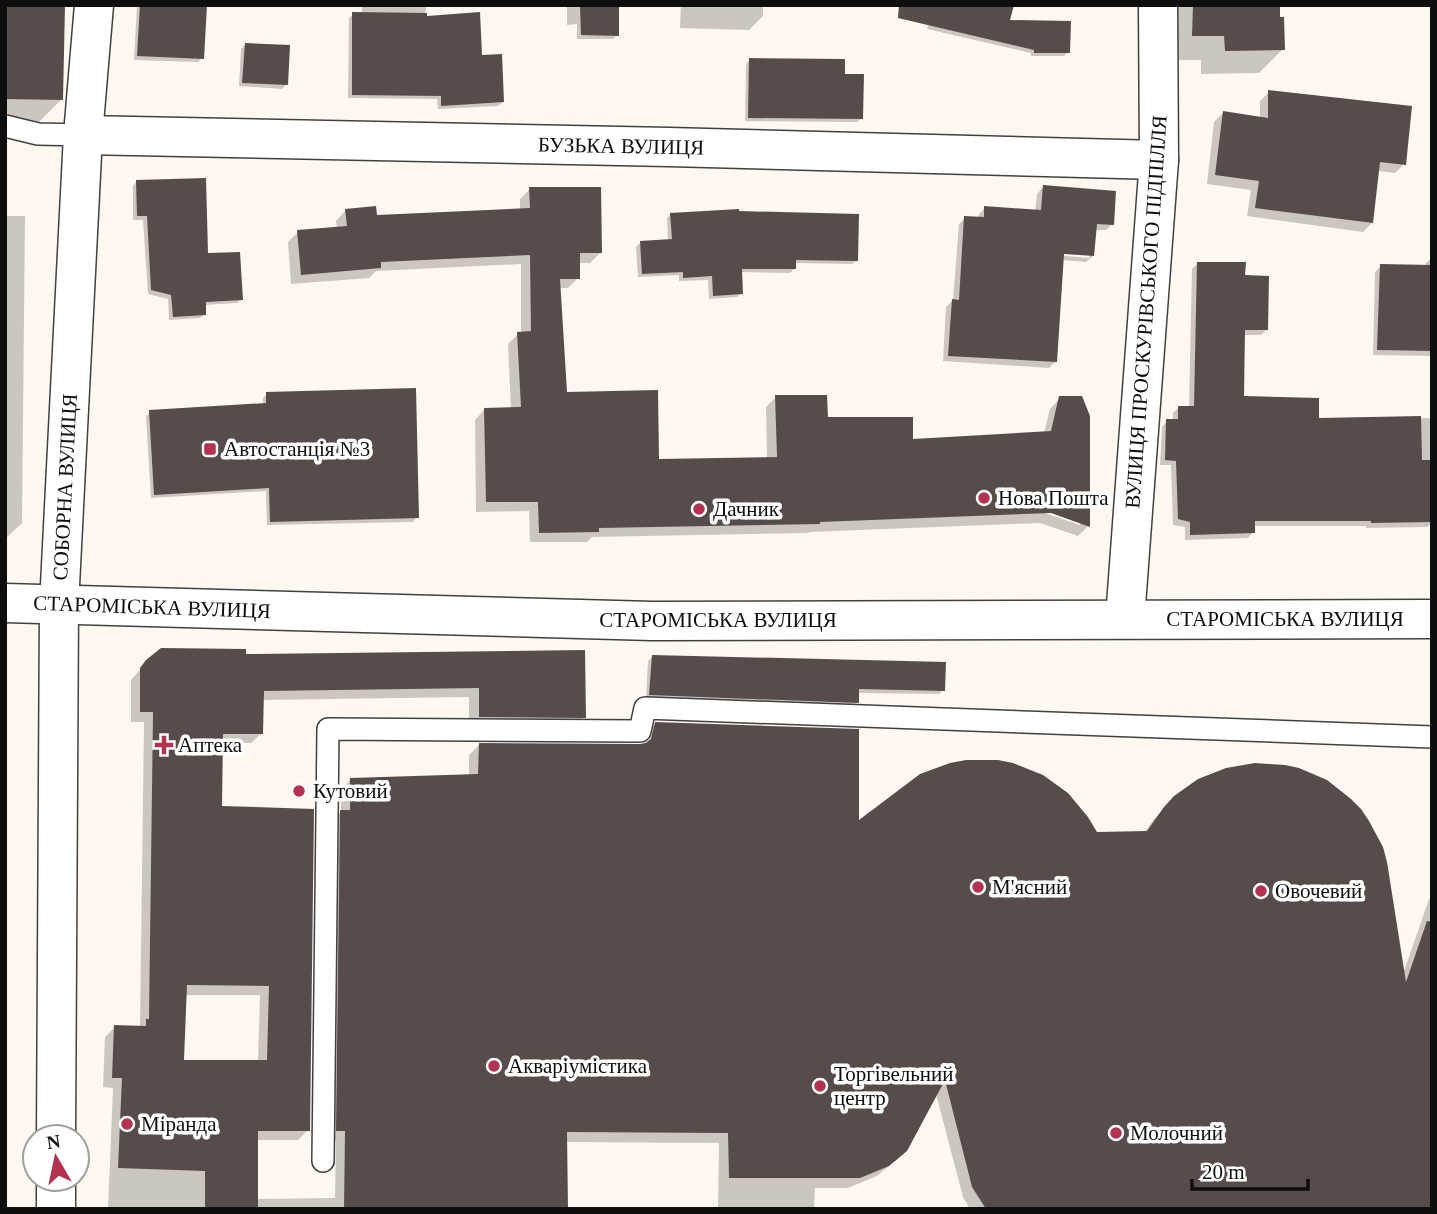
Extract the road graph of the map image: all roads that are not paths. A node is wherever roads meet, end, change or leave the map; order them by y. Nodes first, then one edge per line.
1 (94, 5) edge
2 (1158, 5) edge
3 (5, 126) edge
4 (83, 135) junction
5 (1159, 160) junction
6 (5, 603) edge
7 (60, 605) junction
8 (1125, 619) junction
9 (1432, 619) edge
10 (1432, 737) edge
11 (56, 1123) edge
12 (323, 1161) dead end

1 - 4 street, СОБОРНА ВУЛИЦЯ
2 - 5 street, ВУЛИЦЯ ПРОСКУРІВСЬКОГО ПІДПІЛЛЯ
3 - 4 lane
4 - 5 street, БУЗЬКА ВУЛИЦЯ
4 - 7 street, СОБОРНА ВУЛИЦЯ
5 - 8 street, ВУЛИЦЯ ПРОСКУРІВСЬКОГО ПІДПІЛЛЯ
6 - 7 street, СТАРОМІСЬКА ВУЛИЦЯ
7 - 8 street, СТАРОМІСЬКА ВУЛИЦЯ
7 - 11 street, СОБОРНА ВУЛИЦЯ
8 - 9 street, СТАРОМІСЬКА ВУЛИЦЯ
10 - 12 lane

